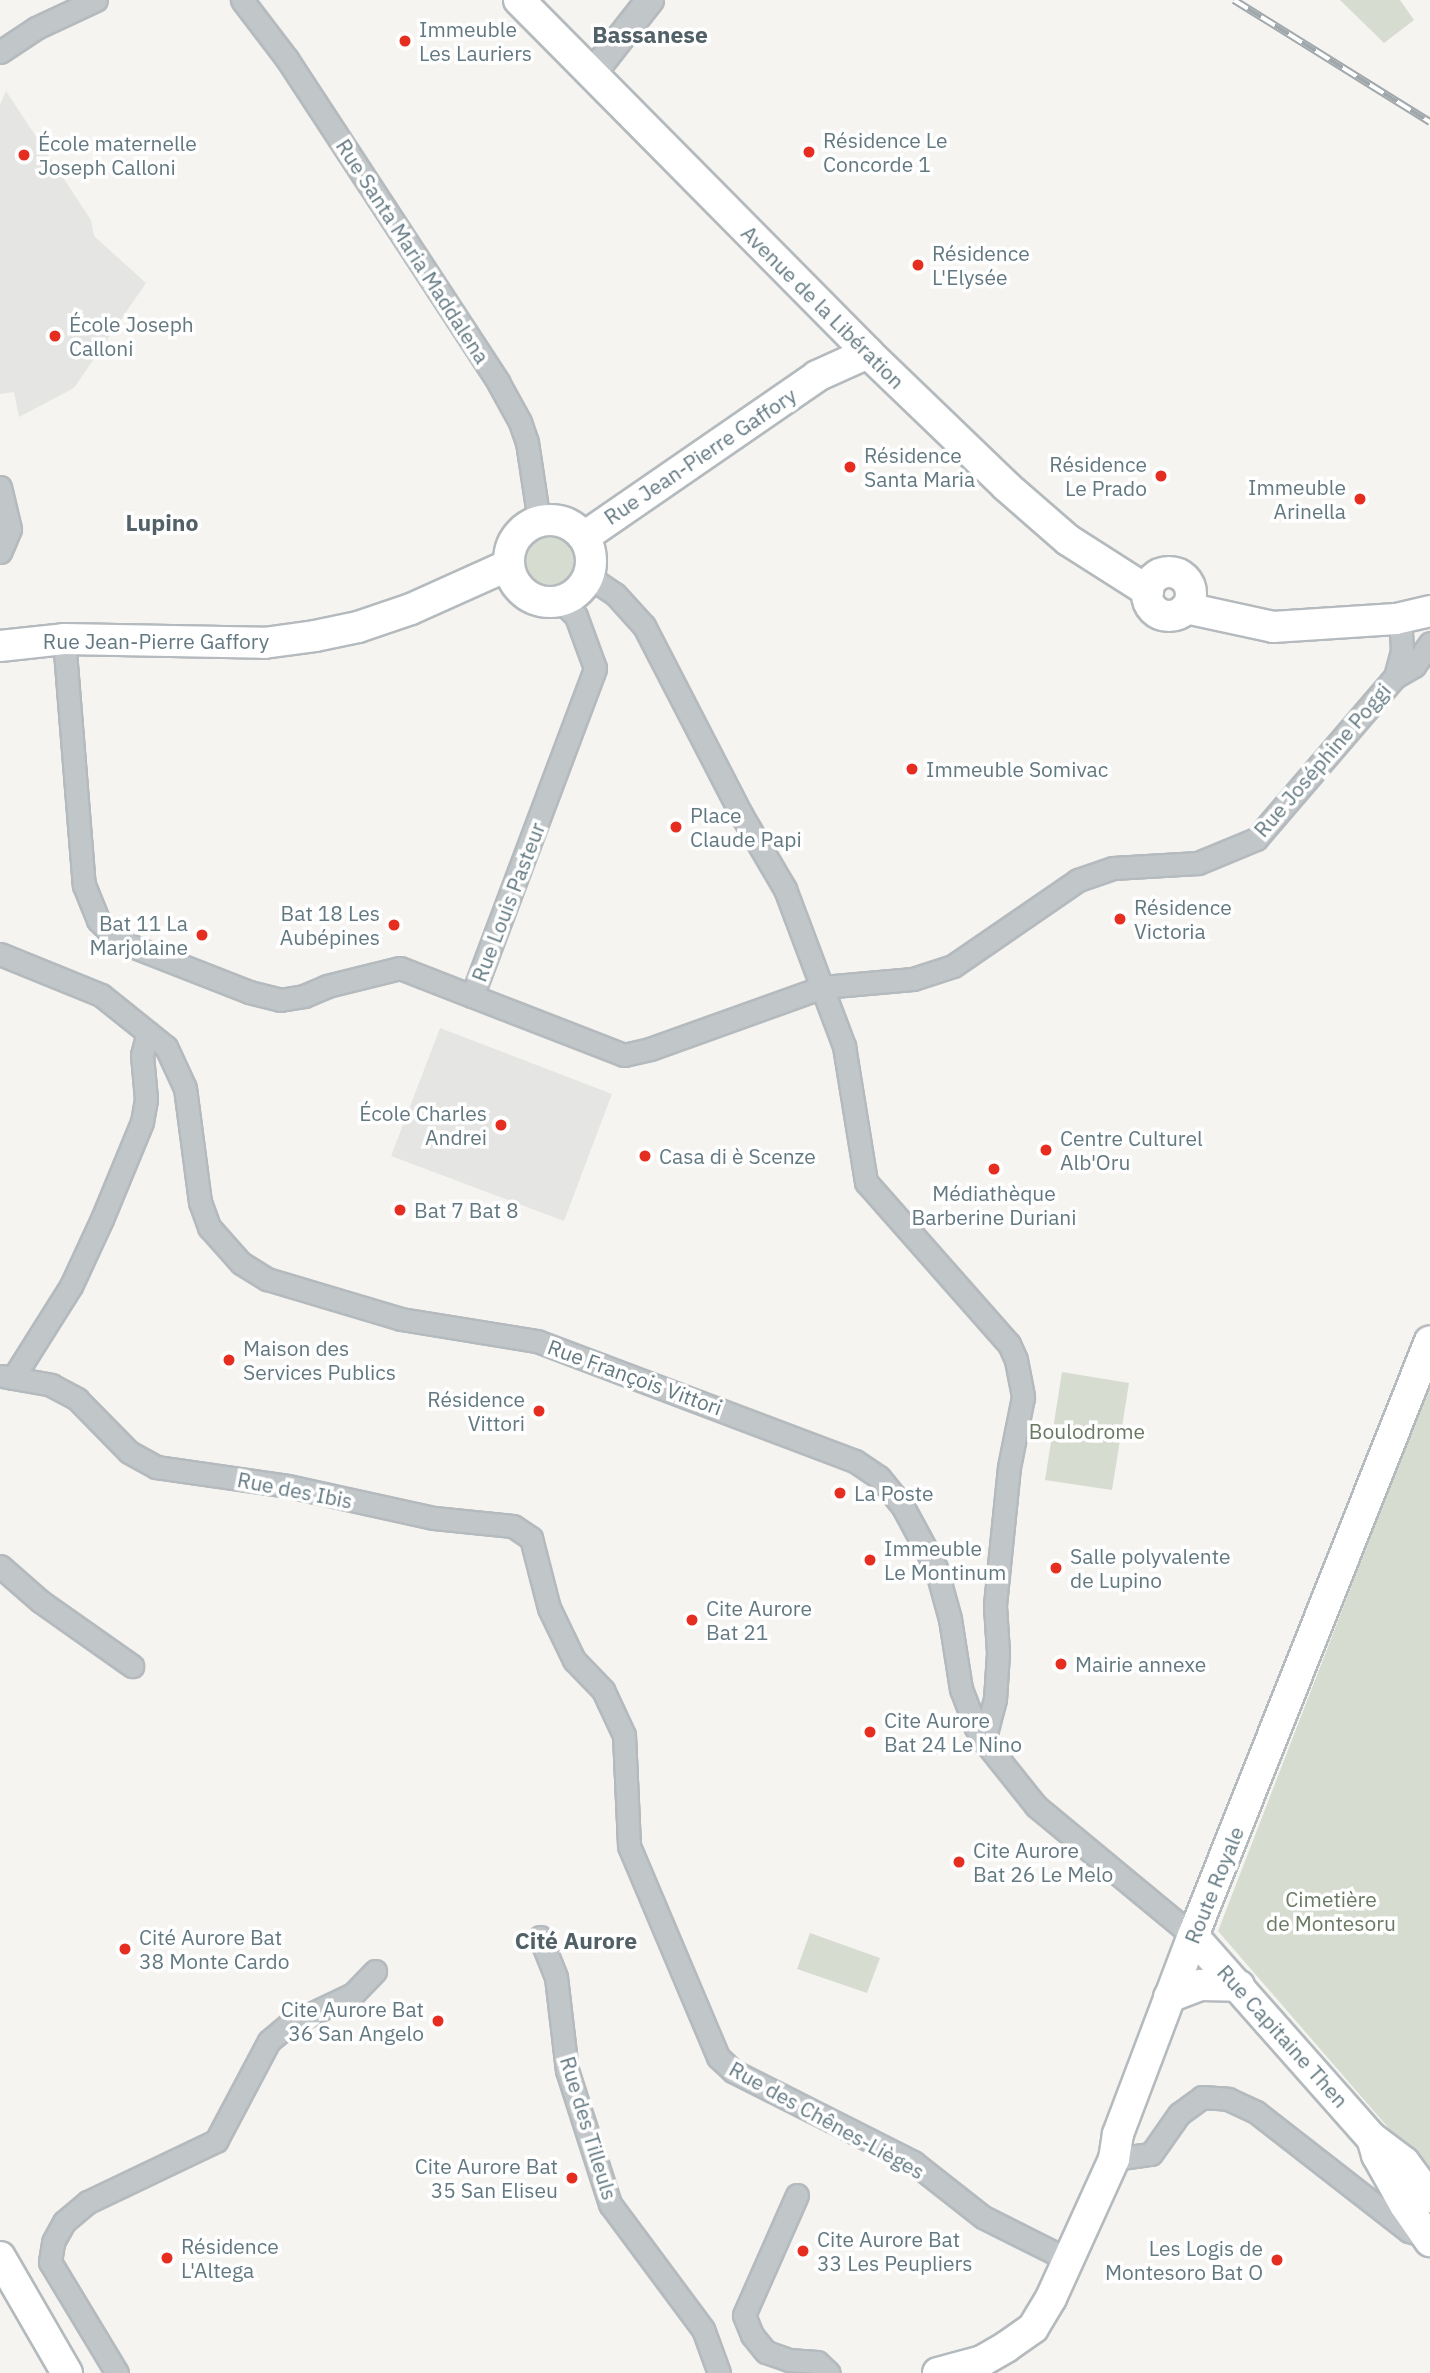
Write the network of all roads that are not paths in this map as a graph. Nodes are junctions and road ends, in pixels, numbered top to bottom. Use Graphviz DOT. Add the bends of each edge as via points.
graph roads {
  1 [pos="96,0"];
  2 [pos="242,0"];
  3 [pos="519,0"];
  4 [pos="650,0"];
  5 [pos="0,51"];
  6 [pos="593,74"];
  7 [pos="840,324"];
  8 [pos="868,353"];
  9 [pos="817,376"];
  10 [pos="0,487"];
  11 [pos="538,521"];
  12 [pos="583,537"];
  13 [pos="0,552"];
  14 [pos="509,565"];
  15 [pos="588,576"];
  16 [pos="1430,593"];
  17 [pos="1189,599"];
  18 [pos="561,601"];
  19 [pos="1430,611"];
  20 [pos="1399,630"];
  21 [pos="64,639"];
  22 [pos="1428,645"];
  23 [pos="0,646"];
  24 [pos="1395,677"];
  25 [pos="0,954"];
  26 [pos="823,987"];
  27 [pos="472,996"];
  28 [pos="148,1033"];
  29 [pos="1430,1340"];
  30 [pos="7,1377"];
  31 [pos="0,1566"];
  32 [pos="549,1608"];
  33 [pos="132,1666"];
  34 [pos="984,1741"];
  35 [pos="1192,1936"];
  36 [pos="540,1937"];
  37 [pos="375,1970"];
  38 [pos="1239,1986"];
  39 [pos="1169,1997"];
  40 [pos="1114,2159"];
  41 [pos="797,2195"];
  42 [pos="1368,2197"];
  43 [pos="1424,2217"];
  44 [pos="0,2257"];
  45 [pos="1070,2257"];
  46 [pos="67,2373"];
  47 [pos="117,2373"];
  48 [pos="719,2373"];
  49 [pos="830,2373"];
  50 [pos="938,2373"];
  1 -- 5 [label="street"];
  2 -- 11 [label="street, Rue Santa Maria Maddalena" via="287,59 498,382 527,442"];
  3 -- 6 [label="main road, Avenue de la Libération"];
  4 -- 6 [label="street"];
  6 -- 7 [label="main road, Avenue de la Libération"];
  7 -- 8 [label="main road, Avenue de la Libération"];
  7 -- 9 [label="main road, Rue Jean-Pierre Gaffory"];
  8 -- 9 [label="main road, Rue Jean-Pierre Gaffory"];
  8 -- 17 [label="main road, Avenue de la Libération" via="1068,540 1148,591 1150,604 1160,614 1175,615"];
  9 -- 12 [label="main road, Rue Jean-Pierre Gaffory"];
  10 -- 13 [label="street" via="9,529"];
  11 -- 12 [label="main road" via="564,522"];
  11 -- 14 [label="main road" via="516,538"];
  12 -- 15 [label="main road" via="590,549"];
  14 -- 18 [label="main road" via="526,595"];
  14 -- 21 [label="main road, Rue Jean-Pierre Gaffory" via="411,609 315,636 264,643"];
  15 -- 18 [label="main road" via="572,596"];
  15 -- 26 [label="street" via="615,594 644,626 785,889"];
  16 -- 17 [label="main road" via="1343,607 1295,609"];
  17 -- 20 [label="main road" via="1273,627"];
  18 -- 27 [label="street, Rue Louis Pasteur" via="576,616 595,668"];
  19 -- 20 [label="main road"];
  20 -- 22 [label="street, Rue Joséphine Poggi"];
  20 -- 24 [label="street, Rue Joséphine Poggi"];
  21 -- 23 [label="main road, Rue Jean-Pierre Gaffory"];
  21 -- 27 [label="street, Rue Louis Pasteur" via="84,885 98,920 119,941 280,1000 400,968"];
  22 -- 24 [label="street, Rue Joséphine Poggi" via="1414,666"];
  24 -- 26 [label="street, Rue Joséphine Poggi" via="1256,839 1198,863 1113,868 1078,880 953,966 913,979"];
  25 -- 28 [label="street, Rue François Vittori" via="101,995"];
  26 -- 27 [label="street, Rue Joséphine Poggi" via="624,1055"];
  26 -- 34 [label="street" via="844,1046 866,1182 1009,1344 1022,1381 995,1606 995,1699"];
  28 -- 30 [label="street, Rue des Ibis" via="142,1055 146,1098 142,1122 71,1286"];
  28 -- 34 [label="street, Rue François Vittori" via="166,1047 185,1088 200,1202 209,1227 241,1263 280,1283 401,1319 537,1341 855,1461 879,1477 903,1507 936,1568 961,1689"];
  29 -- 35 [label="main road, Route Royale"];
  30 -- 32 [label="street, Rue des Ibis" via="51,1385 77,1399 129,1452 156,1467 288,1486 433,1518 513,1526 531,1538"];
  31 -- 33 [label="street" via="40,1601"];
  32 -- 45 [label="street, Rue des Chênes-Lièges" via="574,1660 603,1690 624,1735 629,1846 718,2057 733,2071 913,2162 983,2217"];
  34 -- 35 [label="street, Rue François Vittori" via="1044,1814"];
  35 -- 38 [label="main road, Rue Capitaine Then"];
  35 -- 39 [label="main road, Route Royale"];
  36 -- 48 [label="street, Rue des Tilleuls" via="556,1977 567,2070 610,2204 703,2329"];
  37 -- 47 [label="street" via="353,1994 288,2025 269,2041 216,2141 88,2202 64,2222 53,2242 50,2262"];
  38 -- 39 [label="main road" via="1200,1985"];
  38 -- 43 [label="main road, Rue Capitaine Then" via="1372,2138 1377,2155"];
  39 -- 40 [label="main road, Route Royale" via="1118,2134"];
  40 -- 42 [label="street" via="1151,2154 1179,2114 1202,2097 1228,2099 1256,2112"];
  40 -- 45 [label="main road, Route Royale"];
  41 -- 49 [label="street" via="744,2315 766,2352 817,2362"];
  42 -- 43 [label="street"];
  42 -- 43 [label="street" via="1409,2231"];
  44 -- 46 [label="main road"];
  45 -- 50 [label="main road, Route Royale" via="1033,2328 982,2361"];
}
